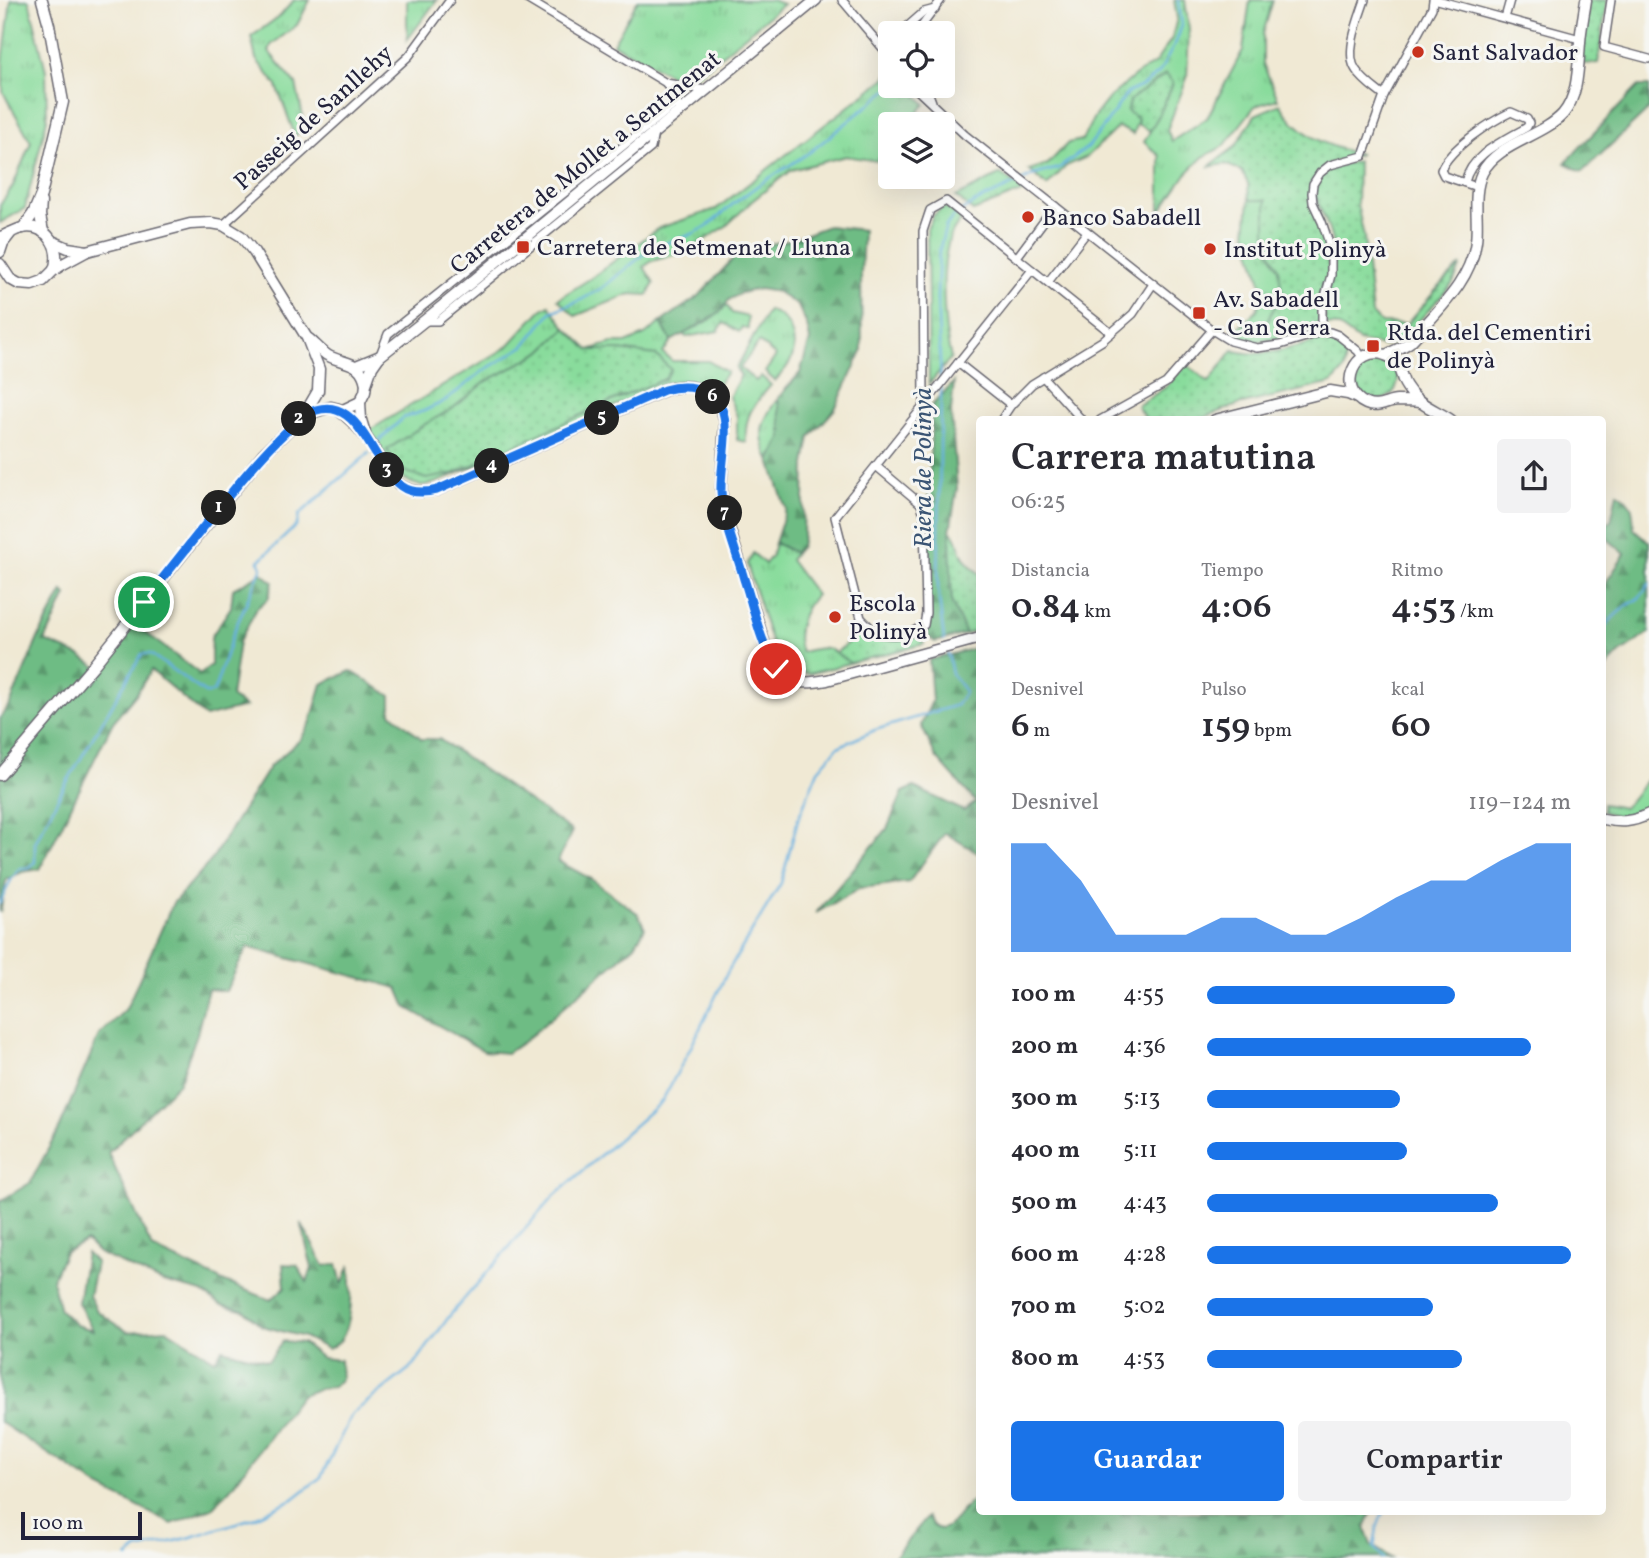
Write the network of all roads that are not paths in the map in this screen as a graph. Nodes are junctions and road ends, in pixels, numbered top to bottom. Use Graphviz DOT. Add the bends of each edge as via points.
graph roads {
  1 [pos="43,0"];
  2 [pos="450,0"];
  3 [pos="528,0"];
  4 [pos="816,0"];
  5 [pos="844,0"];
  6 [pos="941,0"];
  7 [pos="1364,0"];
  8 [pos="1435,0"];
  9 [pos="1510,0"];
  10 [pos="1586,0"];
  11 [pos="1611,0"];
  12 [pos="934,9"];
  13 [pos="1505,18"];
  14 [pos="914,21"];
  15 [pos="925,21"];
  16 [pos="1580,39"];
  17 [pos="878,42"];
  18 [pos="1649,59"];
  19 [pos="666,83"];
  20 [pos="688,87"];
  21 [pos="705,90"];
  22 [pos="1384,96"];
  23 [pos="674,98"];
  24 [pos="926,98"];
  25 [pos="930,98"];
  26 [pos="933,105"];
  27 [pos="681,110"];
  28 [pos="1465,182"];
  29 [pos="1477,187"];
  30 [pos="41,195"];
  31 [pos="1055,206"];
  32 [pos="223,225"];
  33 [pos="23,228"];
  34 [pos="43,232"];
  35 [pos="1087,232"];
  36 [pos="5,235"];
  37 [pos="52,241"];
  38 [pos="87,251"];
  39 [pos="0,252"];
  40 [pos="1017,257"];
  41 [pos="1,263"];
  42 [pos="54,270"];
  43 [pos="1032,270"];
  44 [pos="1048,282"];
  45 [pos="1153,284"];
  46 [pos="1212,330"];
  47 [pos="1322,332"];
  48 [pos="1111,333"];
  49 [pos="307,338"];
  50 [pos="1411,341"];
  51 [pos="1386,355"];
  52 [pos="380,356"];
  53 [pos="1362,357"];
  54 [pos="340,361"];
  55 [pos="958,363"];
  56 [pos="356,366"];
  57 [pos="1401,368"];
  58 [pos="1351,374"];
  59 [pos="319,376"];
  60 [pos="1043,377"];
  61 [pos="1403,380"];
  62 [pos="366,384"];
  63 [pos="318,391"];
  64 [pos="1330,391"];
  65 [pos="1358,398"];
  66 [pos="360,402"];
  67 [pos="1390,402"];
  68 [pos="1419,402"];
  69 [pos="1012,404"];
  70 [pos="924,405"];
  71 [pos="334,408"];
  72 [pos="304,415"];
  73 [pos="1004,416"];
  74 [pos="1078,416"];
  75 [pos="1107,416"];
  76 [pos="1231,416"];
  77 [pos="1444,416"];
  78 [pos="366,437"];
  79 [pos="876,466"];
  80 [pos="976,639"];
  81 [pos="0,775"];
  82 [pos="1649,814"];
  83 [pos="1606,819"];
  1 -- 30 [label="main road" via="63,102"];
  2 -- 32 [label="street, Passeig de Sanllehy" via="409,56"];
  3 -- 19 [label="street"];
  4 -- 21 [label="main road, Carretera de Mollet a Sentmenat"];
  5 -- 17 [label="street"];
  6 -- 12 [label="street"];
  7 -- 22 [label="street" via="1351,48 1352,63"];
  8 -- 13 [label="street"];
  8 -- 22 [label="street"];
  9 -- 13 [label="street"];
  10 -- 16 [label="main road"];
  11 -- 18 [label="street" via="1604,47"];
  12 -- 14 [label="street"];
  12 -- 15 [label="street"];
  13 -- 16 [label="street"];
  16 -- 29 [label="main road" via="1574,94 1564,113 1492,160"];
  19 -- 20 [label="street"];
  19 -- 23 [label="street"];
  20 -- 21 [label="street"];
  20 -- 23 [label="street"];
  21 -- 27 [label="main road, Carretera de Mollet a Sentmenat"];
  22 -- 47 [label="street" via="1363,156 1330,165 1313,184 1313,203 1331,256"];
  23 -- 27 [label="street"];
  23 -- 52 [label="street" via="671,107 388,334"];
  24 -- 26 [label="street"];
  25 -- 26 [label="street"];
  26 -- 31 [label="street"];
  27 -- 52 [label="main road, Carretera de Mollet a Sentmenat"];
  28 -- 28 [label="street" via="1444,176 1444,163 1501,117 1511,112 1527,119 1527,127 1500,141 1471,167"];
  28 -- 29 [label="street"];
  29 -- 50 [label="main road" via="1472,260 1462,282"];
  30 -- 33 [label="main road"];
  30 -- 34 [label="main road"];
  31 -- 35 [label="street"];
  31 -- 40 [label="street"];
  32 -- 38 [label="main road" via="190,224"];
  32 -- 49 [label="main road" via="254,252"];
  33 -- 34 [label="main road"];
  33 -- 36 [label="main road"];
  34 -- 37 [label="main road"];
  35 -- 44 [label="street"];
  35 -- 45 [label="street"];
  36 -- 39 [label="main road"];
  37 -- 38 [label="main road"];
  37 -- 42 [label="main road" via="57,256"];
  38 -- 42 [label="main road"];
  40 -- 43 [label="street"];
  40 -- 70 [label="street" via="946,201 930,211 923,230"];
  41 -- 42 [label="main road" via="10,279 24,285 43,281"];
  43 -- 44 [label="street"];
  43 -- 55 [label="street"];
  44 -- 48 [label="street"];
  45 -- 46 [label="street"];
  45 -- 48 [label="street" via="1133,314"];
  46 -- 47 [label="street" via="1230,341 1257,348"];
  46 -- 75 [label="street" via="1166,383"];
  47 -- 53 [label="street" via="1338,335"];
  48 -- 60 [label="street"];
  49 -- 54 [label="main road"];
  49 -- 59 [label="main road"];
  50 -- 51 [label="main road"];
  50 -- 57 [label="main road"];
  51 -- 53 [label="main road"];
  51 -- 57 [label="main road"];
  52 -- 56 [label="main road"];
  52 -- 62 [label="main road"];
  53 -- 58 [label="main road"];
  54 -- 56 [label="main road"];
  54 -- 59 [label="main road" via="325,367"];
  55 -- 69 [label="street"];
  55 -- 70 [label="street"];
  56 -- 62 [label="main road"];
  57 -- 61 [label="main road"];
  58 -- 64 [label="main road"];
  58 -- 65 [label="main road" via="1351,387"];
  59 -- 63 [label="main road"];
  60 -- 69 [label="street"];
  60 -- 74 [label="street"];
  61 -- 67 [label="main road"];
  61 -- 68 [label="main road"];
  62 -- 66 [label="main road"];
  63 -- 71 [label="main road"];
  63 -- 72 [label="main road"];
  64 -- 65 [label="main road"];
  64 -- 76 [label="main road"];
  65 -- 67 [label="main road" via="1379,406"];
  66 -- 71 [label="main road"];
  66 -- 78 [label="main road"];
  67 -- 68 [label="main road"];
  68 -- 77 [label="main road"];
  69 -- 73 [label="street"];
  70 -- 79 [label="street"];
  71 -- 72 [label="main road"];
  71 -- 78 [label="main road"];
  72 -- 81 [label="main road" via="263,454"];
  78 -- 80 [label="main road" via="401,486 430,492 664,390 693,386 711,395 723,412 724,511 767,652 782,675 797,683 818,682"];
  79 -- 79 [label="street" via="835,517 861,618 877,634 910,633 924,625 926,613 925,515 921,504"];
  82 -- 83 [label="main road" via="1626,822"];
}
